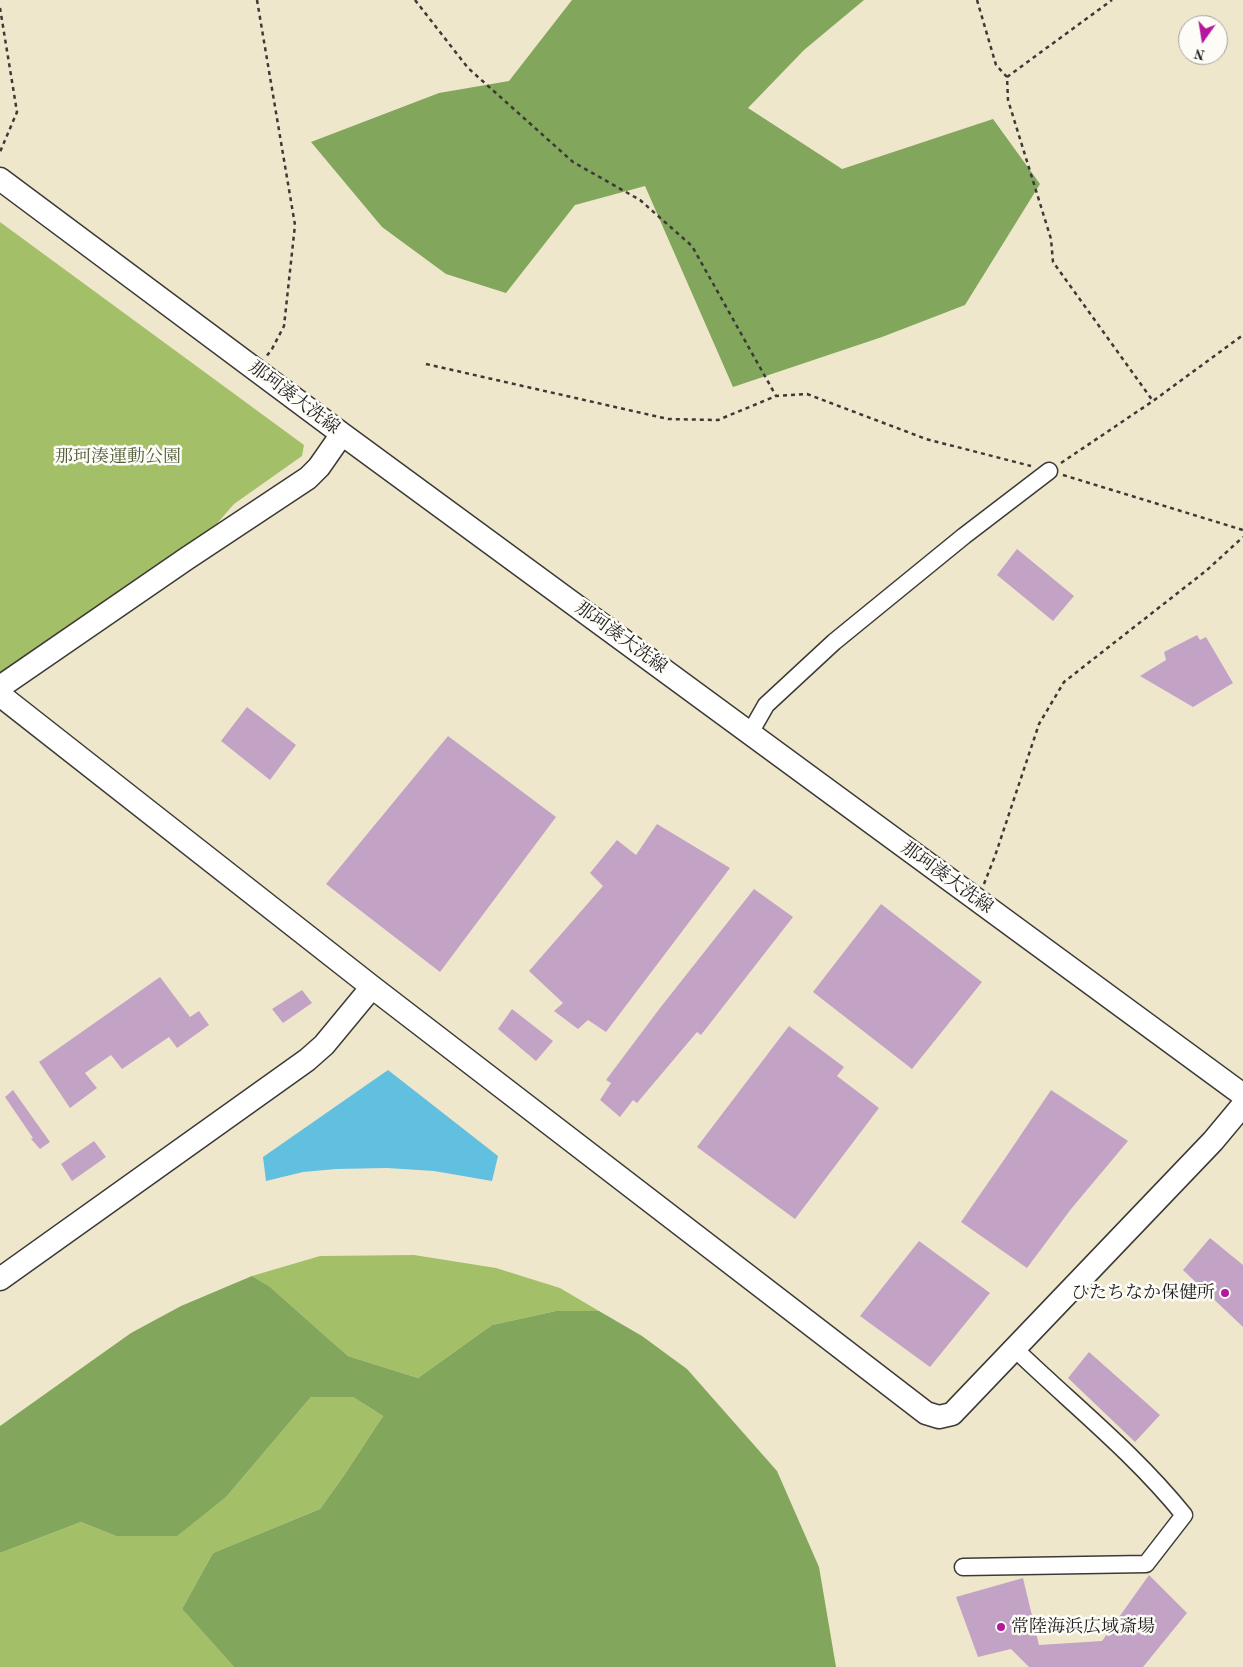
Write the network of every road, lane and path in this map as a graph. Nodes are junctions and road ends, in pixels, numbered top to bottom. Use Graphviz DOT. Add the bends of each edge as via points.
graph roads {
  1 [pos="256,0"];
  2 [pos="416,0"];
  3 [pos="977,0"];
  4 [pos="1112,0"];
  5 [pos="0,8"];
  6 [pos="1007,77"];
  7 [pos="0,152"];
  8 [pos="0,179"];
  9 [pos="1243,335"];
  10 [pos="426,364"];
  11 [pos="254,369"];
  12 [pos="776,396"];
  13 [pos="1153,401"];
  14 [pos="342,434"];
  15 [pos="1049,471"];
  16 [pos="1243,530"];
  17 [pos="1243,537"];
  18 [pos="0,687"];
  19 [pos="0,695"];
  20 [pos="750,733"];
  21 [pos="977,900"];
  22 [pos="372,988"];
  23 [pos="1243,1095"];
  24 [pos="1243,1105"];
  25 [pos="0,1279"];
  26 [pos="1015,1349"];
  27 [pos="963,1567"];
  1 -- 11 [label="path" via="295,225 284,326 272,350"];
  2 -- 12 [label="path" via="468,68 574,162 640,200 692,246"];
  3 -- 6 [label="path" via="996,65"];
  4 -- 6 [label="path"];
  5 -- 7 [label="path" via="17,112"];
  6 -- 13 [label="path" via="1008,100 1051,239 1053,262"];
  8 -- 11 [label="street, 那珂湊大洗線"];
  9 -- 13 [label="path"];
  10 -- 12 [label="path" via="668,419 718,420"];
  11 -- 14 [label="street, 那珂湊大洗線"];
  12 -- 15 [label="path" via="807,394 926,439"];
  13 -- 15 [label="path"];
  14 -- 18 [label="street" via="308,478"];
  14 -- 20 [label="street, 那珂湊大洗線"];
  15 -- 16 [label="path"];
  15 -- 20 [label="street" via="834,642 766,704"];
  17 -- 21 [label="path" via="1207,570 1064,682 1038,724 995,856"];
  19 -- 22 [label="street"];
  20 -- 21 [label="street, 那珂湊大洗線"];
  21 -- 23 [label="street, 那珂湊大洗線"];
  22 -- 25 [label="street" via="324,1046 307,1060"];
  22 -- 26 [label="street" via="926,1413 939,1417 952,1414"];
  24 -- 26 [label="street" via="1213,1141"];
  26 -- 27 [label="street" via="1116,1442 1184,1515 1146,1564"];
}
